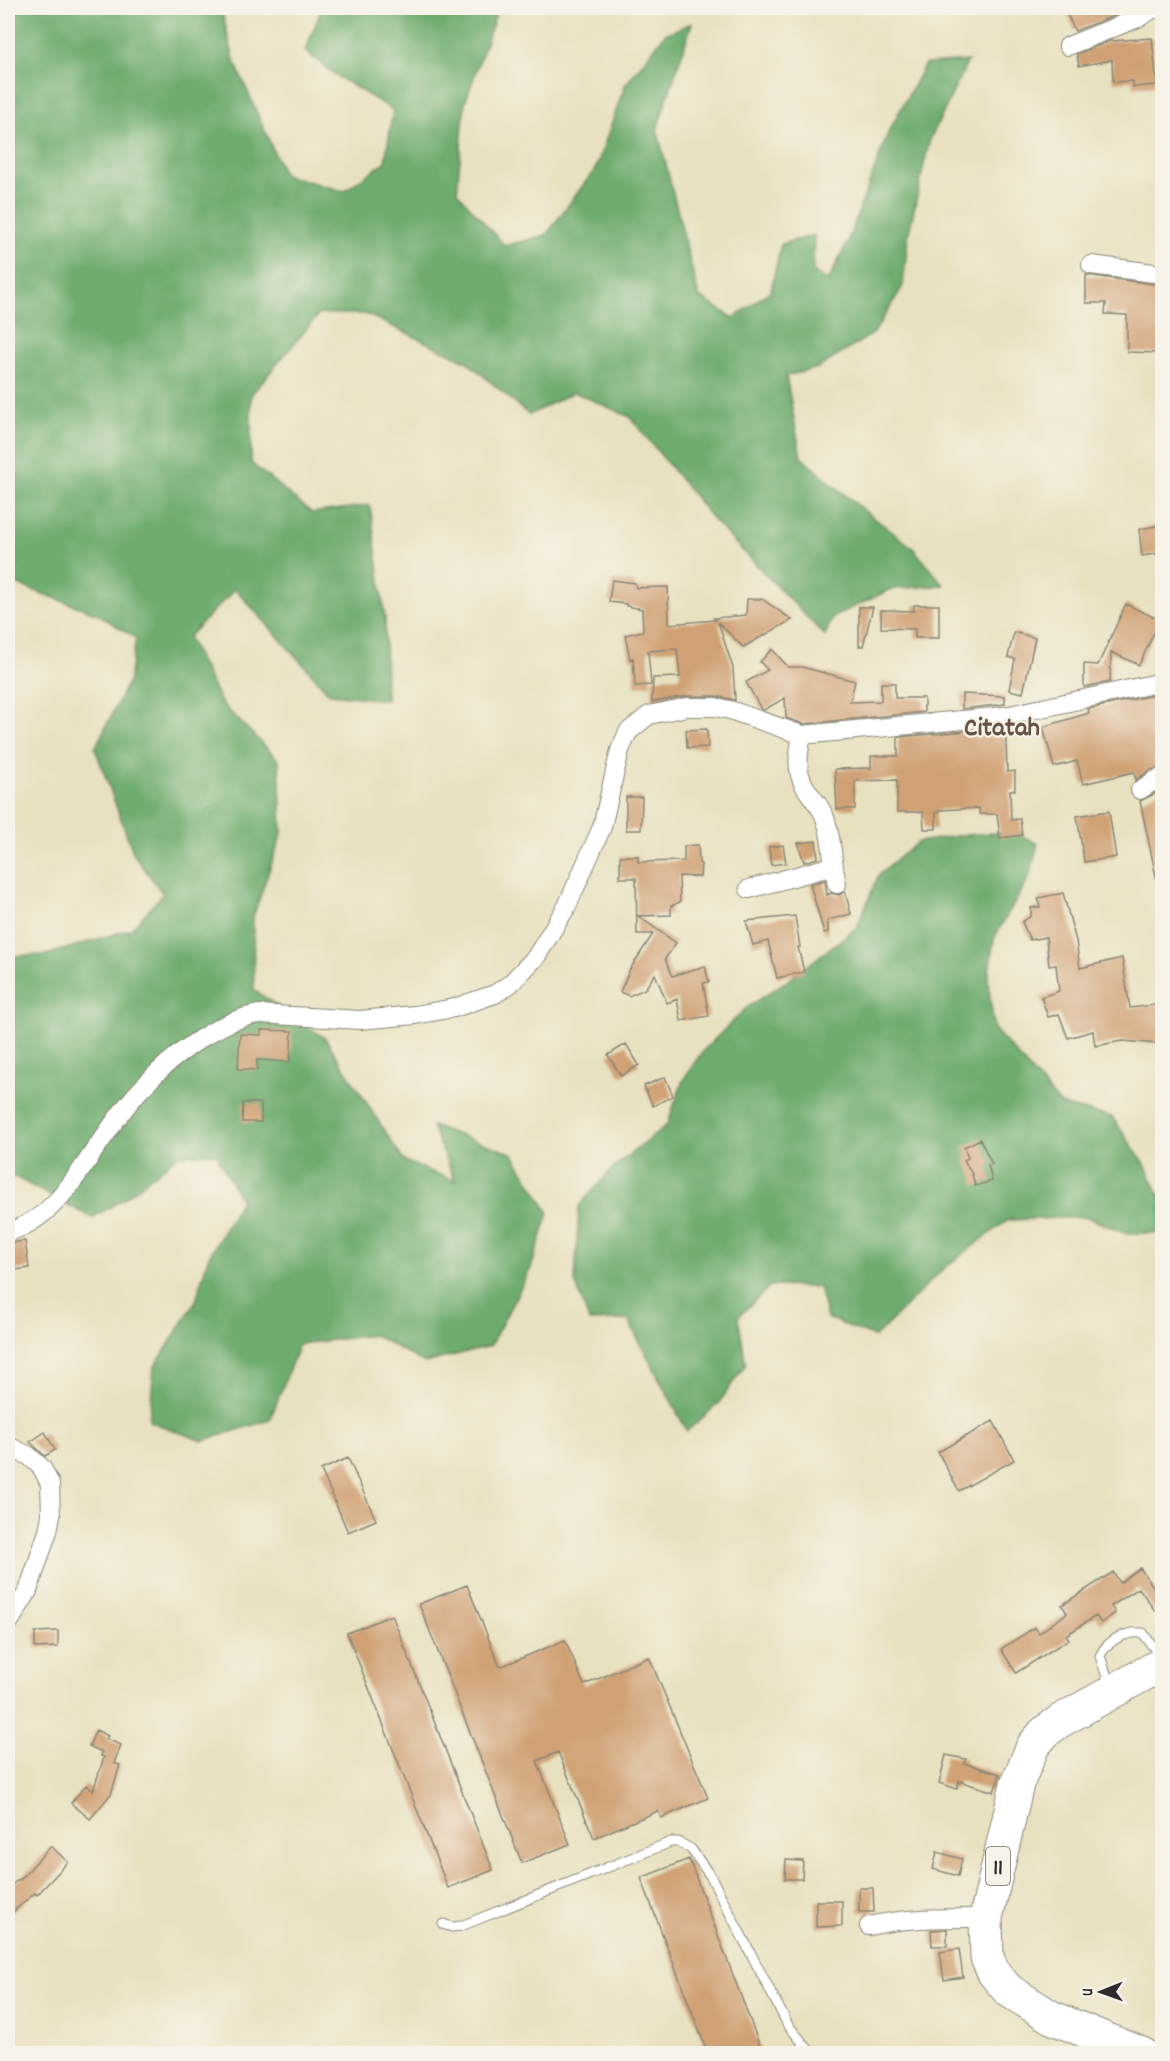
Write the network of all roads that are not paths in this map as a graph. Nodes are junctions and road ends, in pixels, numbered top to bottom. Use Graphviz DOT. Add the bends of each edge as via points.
graph roads {
  1 [pos="1162,8"];
  2 [pos="1068,45"];
  3 [pos="1091,265"];
  4 [pos="1162,274"];
  5 [pos="1162,682"];
  6 [pos="802,735"];
  7 [pos="1162,778"];
  8 [pos="1140,790"];
  9 [pos="833,866"];
  10 [pos="837,884"];
  11 [pos="748,889"];
  12 [pos="8,1232"];
  13 [pos="8,1446"];
  14 [pos="8,1624"];
  15 [pos="1162,1659"];
  16 [pos="1162,1664"];
  17 [pos="1113,1692"];
  18 [pos="986,1918"];
  19 [pos="443,1924"];
  20 [pos="868,1926"];
  21 [pos="812,2054"];
  22 [pos="1142,2054"];
  1 -- 2 [label="street"];
  3 -- 4 [label="street"];
  5 -- 6 [label="street" via="1005,716"];
  6 -- 9 [label="street" via="798,768 827,824"];
  6 -- 12 [label="street" via="715,707 662,711 643,719 628,732 620,750 602,827 567,906 536,957 510,984 495,994 454,1008 415,1015 360,1020 258,1014 214,1030 142,1087 55,1205 21,1228"];
  7 -- 8 [label="street"];
  9 -- 10 [label="street"];
  9 -- 11 [label="street"];
  13 -- 14 [label="street" via="29,1456 42,1468 50,1485 51,1515 28,1591"];
  15 -- 17 [label="lane" via="1143,1633 1132,1632 1104,1646 1100,1656"];
  16 -- 17 [label="highway, 11"];
  17 -- 18 [label="highway, 11" via="1060,1721 1033,1746 1017,1784"];
  18 -- 20 [label="street" via="937,1918"];
  18 -- 22 [label="highway, 11" via="987,1958 1008,1990 1051,2017"];
  19 -- 21 [label="lane" via="461,1926 678,1842 691,1849 711,1877 788,2025"];
}
